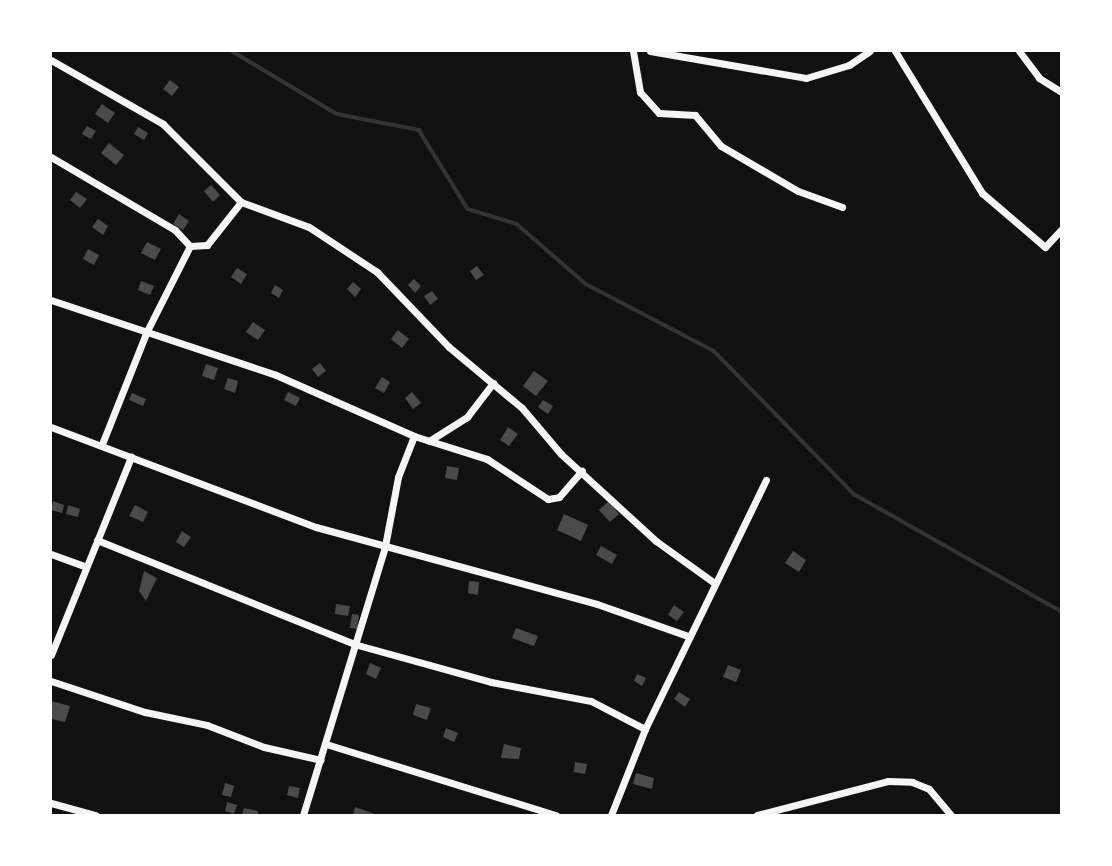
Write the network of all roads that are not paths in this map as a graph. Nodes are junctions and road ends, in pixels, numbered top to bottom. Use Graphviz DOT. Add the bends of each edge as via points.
graph roads {
  1 [pos="633,51"];
  2 [pos="650,51"];
  3 [pos="870,51"];
  4 [pos="895,51"];
  5 [pos="1018,51"];
  6 [pos="51,60"];
  7 [pos="1061,92"];
  8 [pos="51,157"];
  9 [pos="241,202"];
  10 [pos="842,207"];
  11 [pos="1061,230"];
  12 [pos="190,246"];
  13 [pos="51,300"];
  14 [pos="148,331"];
  15 [pos="493,383"];
  16 [pos="51,428"];
  17 [pos="414,436"];
  18 [pos="429,442"];
  19 [pos="102,444"];
  20 [pos="131,457"];
  21 [pos="582,471"];
  22 [pos="766,480"];
  23 [pos="97,540"];
  24 [pos="385,546"];
  25 [pos="51,554"];
  26 [pos="86,567"];
  27 [pos="713,582"];
  28 [pos="688,636"];
  29 [pos="354,644"];
  30 [pos="51,655"];
  31 [pos="51,681"];
  32 [pos="645,729"];
  33 [pos="326,744"];
  34 [pos="321,760"];
  35 [pos="51,803"];
  36 [pos="95,815"];
  37 [pos="303,815"];
  38 [pos="556,815"];
  39 [pos="611,815"];
  40 [pos="757,815"];
  41 [pos="951,815"];
  1 -- 10 [label="street" via="640,92 648,105 659,113 695,115 721,146 798,191"];
  2 -- 3 [label="street" via="795,78 849,65"];
  4 -- 11 [label="street" via="982,192 1045,247"];
  5 -- 7 [label="street" via="1039,78"];
  6 -- 9 [label="street" via="163,124"];
  8 -- 12 [label="street" via="175,230"];
  9 -- 12 [label="street" via="207,245"];
  9 -- 15 [label="street" via="309,228 354,254 449,347"];
  12 -- 14 [label="street"];
  13 -- 14 [label="street"];
  14 -- 17 [label="street" via="276,375"];
  14 -- 19 [label="street"];
  15 -- 18 [label="street" via="467,417"];
  15 -- 21 [label="street"];
  16 -- 19 [label="street"];
  17 -- 18 [label="street"];
  17 -- 24 [label="street" via="398,477"];
  18 -- 21 [label="street" via="486,459 554,500"];
  19 -- 20 [label="street"];
  20 -- 23 [label="street"];
  20 -- 24 [label="street" via="316,527"];
  21 -- 27 [label="street" via="656,541"];
  22 -- 27 [label="street"];
  23 -- 26 [label="street"];
  23 -- 29 [label="street"];
  24 -- 28 [label="street" via="597,604"];
  24 -- 29 [label="street"];
  25 -- 26 [label="street"];
  26 -- 30 [label="street"];
  27 -- 28 [label="street"];
  28 -- 32 [label="street"];
  29 -- 32 [label="street" via="491,682 591,701"];
  29 -- 33 [label="street"];
  31 -- 34 [label="street" via="145,712 207,725 264,747"];
  32 -- 39 [label="street"];
  33 -- 34 [label="street"];
  33 -- 38 [label="street"];
  34 -- 37 [label="street"];
  35 -- 36 [label="street"];
  40 -- 41 [label="street" via="888,781 912,782 929,789"];
}
